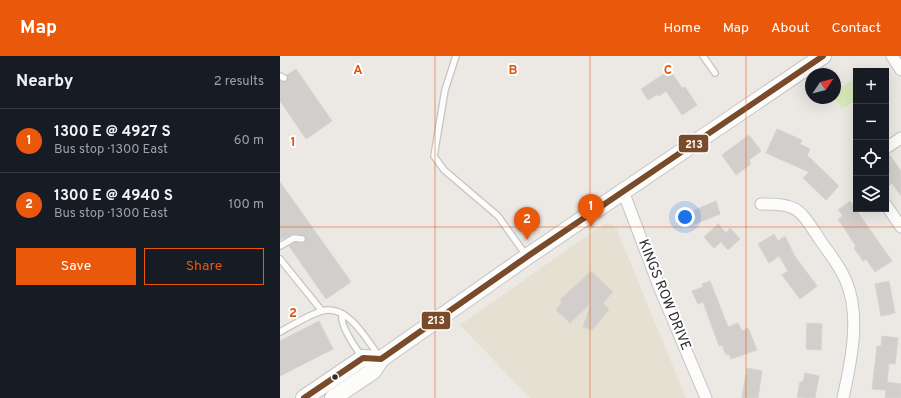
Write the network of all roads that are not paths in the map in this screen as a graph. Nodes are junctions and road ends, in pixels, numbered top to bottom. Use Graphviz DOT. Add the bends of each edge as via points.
graph roads {
  1 [pos="456,56"];
  2 [pos="703,56"];
  3 [pos="823,56"];
  4 [pos="892,56"];
  5 [pos="901,70"];
  6 [pos="715,72"];
  7 [pos="901,138"];
  8 [pos="889,146"];
  9 [pos="623,191"];
  10 [pos="760,204"];
  11 [pos="889,209"];
  12 [pos="901,227"];
  13 [pos="302,239"];
  14 [pos="280,246"];
  15 [pos="528,256"];
  16 [pos="280,259"];
  17 [pos="322,311"];
  18 [pos="342,314"];
  19 [pos="280,332"];
  20 [pos="363,358"];
  21 [pos="381,359"];
  22 [pos="304,398"];
  23 [pos="333,398"];
  24 [pos="706,398"];
  25 [pos="843,398"];
  1 -- 15 [label="lane" via="445,90 434,156 444,170 498,216"];
  2 -- 6 [label="lane"];
  3 -- 9 [label="main road"];
  4 -- 5 [label="street"];
  7 -- 8 [label="street"];
  9 -- 15 [label="main road"];
  9 -- 24 [label="street, KINGS ROW DRIVE" via="660,289"];
  10 -- 25 [label="street" via="783,204 799,211 846,280 853,326"];
  11 -- 12 [label="street"];
  13 -- 14 [label="lane" via="294,238"];
  15 -- 21 [label="main road"];
  16 -- 17 [label="lane"];
  17 -- 18 [label="lane"];
  17 -- 19 [label="lane"];
  18 -- 20 [label="lane" via="341,319 349,337"];
  18 -- 21 [label="lane" via="357,327"];
  20 -- 21 [label="main road"];
  20 -- 22 [label="main road"];
  21 -- 23 [label="main road" via="373,371"];
}
